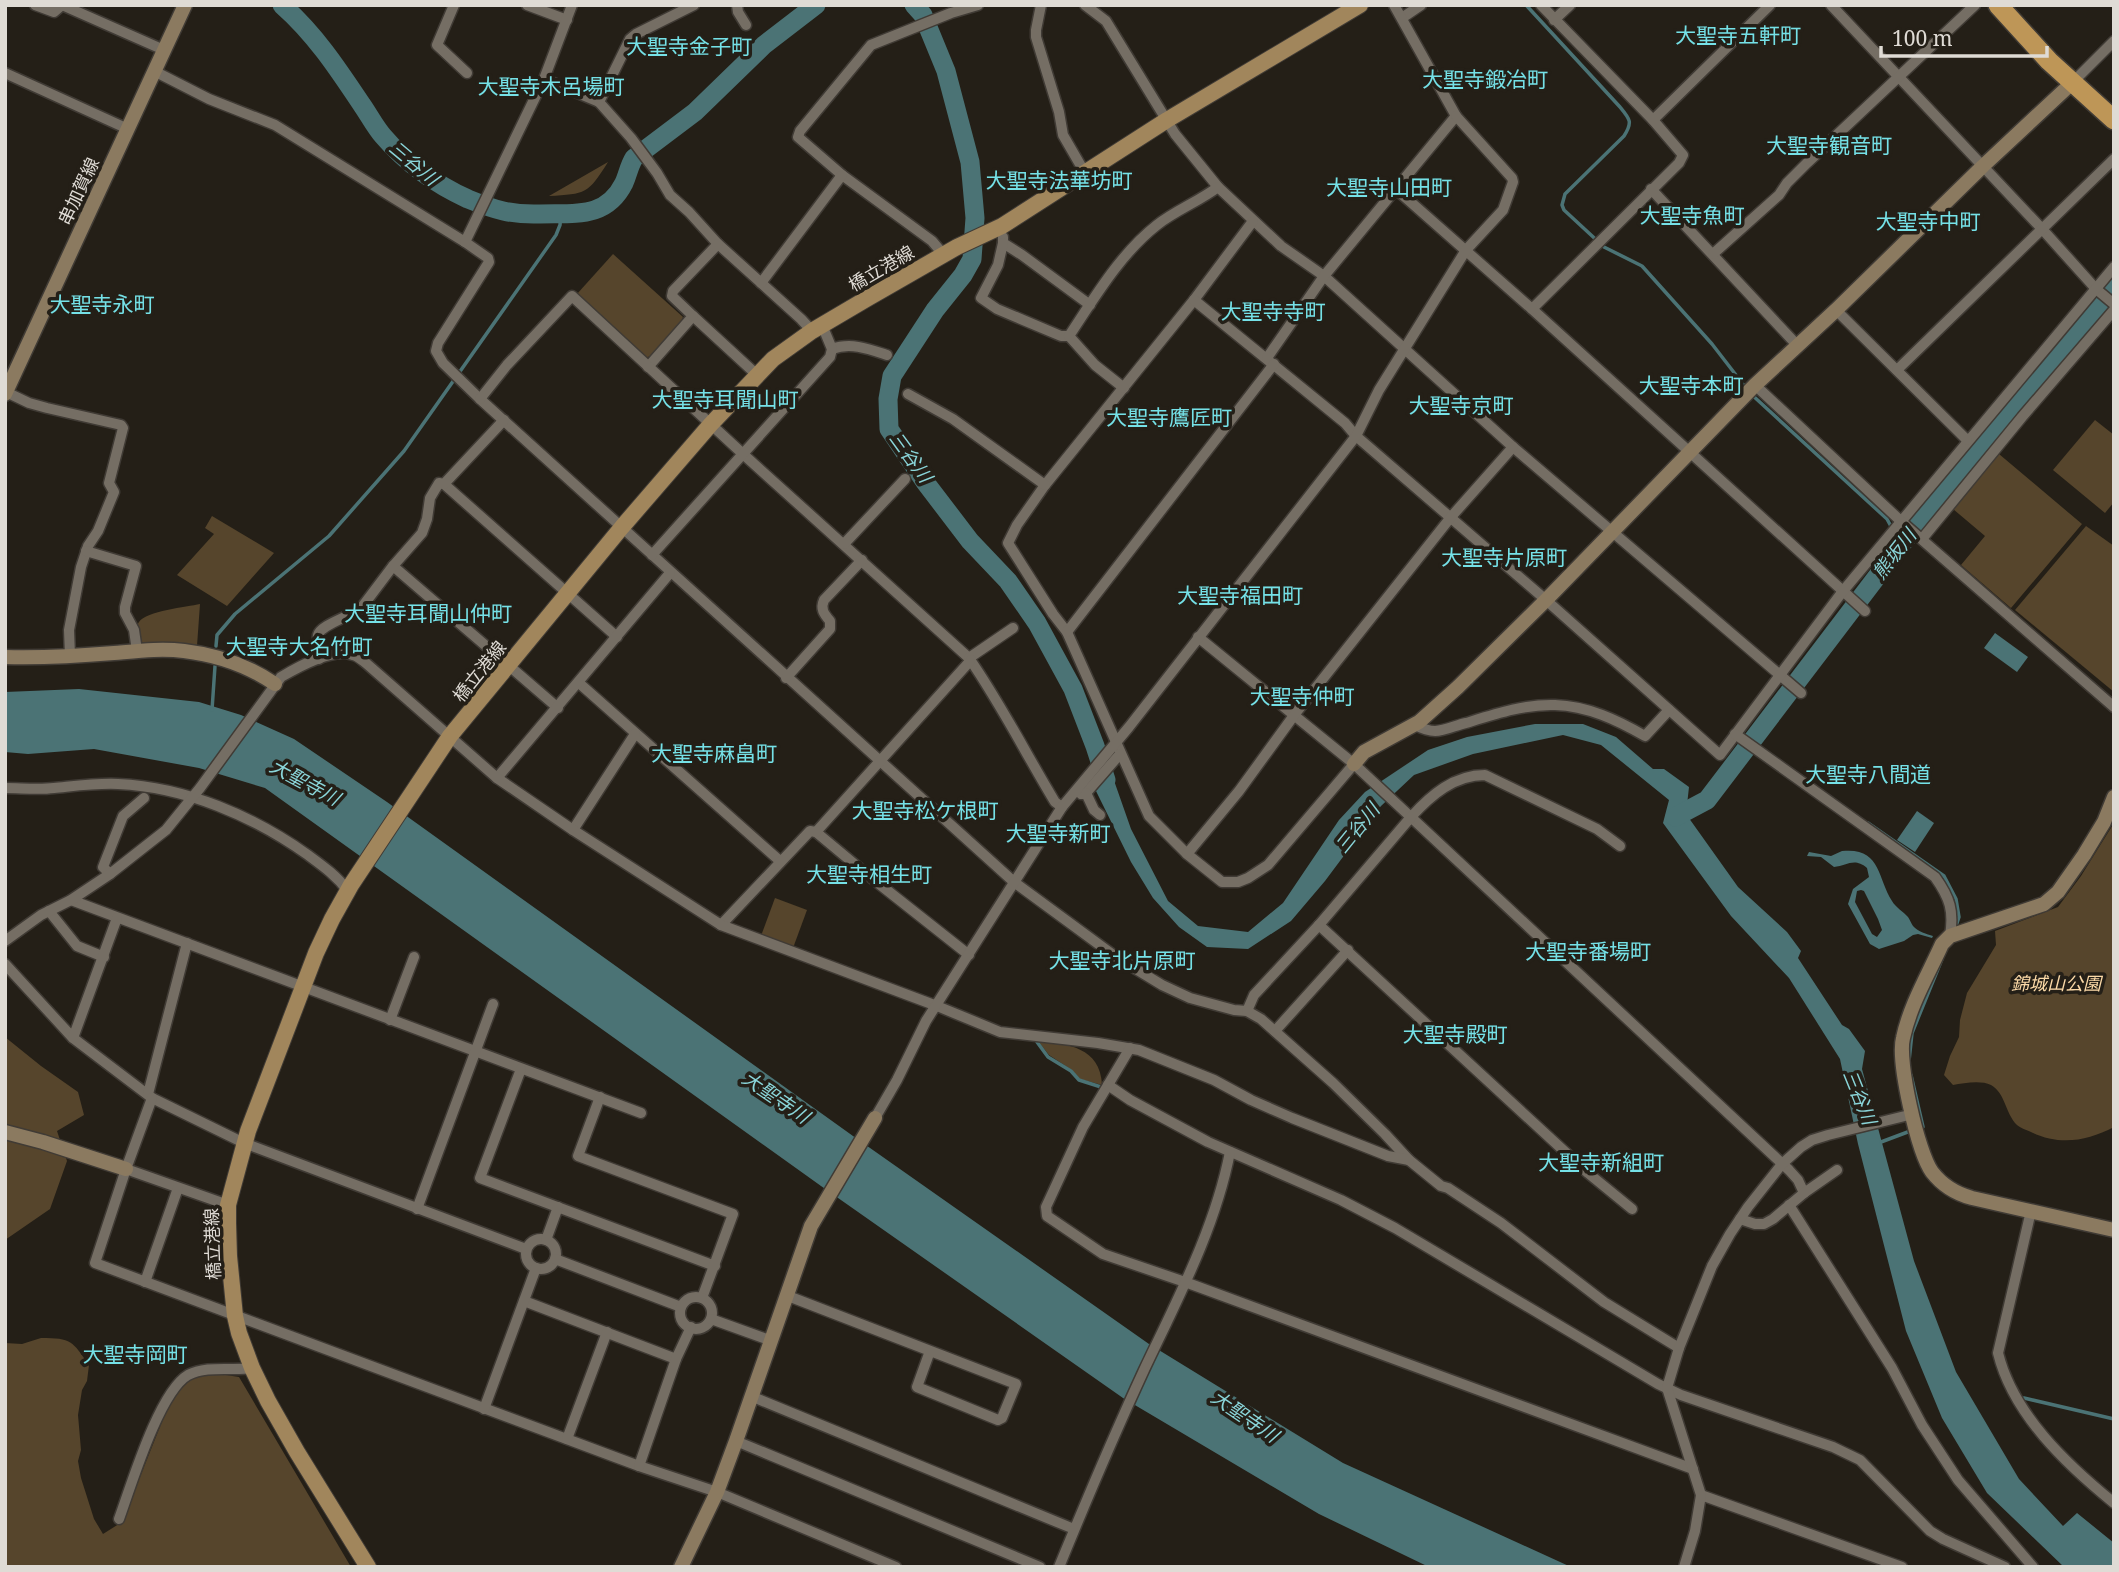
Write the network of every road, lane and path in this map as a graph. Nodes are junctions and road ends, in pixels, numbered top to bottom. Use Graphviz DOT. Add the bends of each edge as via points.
graph roads {
  1 [pos="36,5"];
  2 [pos="62,5"];
  3 [pos="185,5"];
  4 [pos="454,5"];
  5 [pos="527,5"];
  6 [pos="572,5"];
  7 [pos="694,5"];
  8 [pos="737,5"];
  9 [pos="978,5"];
  10 [pos="1041,5"];
  11 [pos="1085,5"];
  12 [pos="1360,5"];
  13 [pos="1394,5"];
  14 [pos="1421,5"];
  15 [pos="1541,5"];
  16 [pos="1570,5"];
  17 [pos="1770,5"];
  18 [pos="1831,5"];
  19 [pos="1975,5"];
  20 [pos="1998,5"];
  21 [pos="948,11"];
  22 [pos="1402,18"];
  23 [pos="567,20"];
  24 [pos="1554,20"];
  25 [pos="746,25"];
  26 [pos="2114,41"];
  27 [pos="164,50"];
  28 [pos="155,71"];
  29 [pos="5,72"];
  30 [pos="467,73"];
  31 [pos="1898,78"];
  32 [pos="544,79"];
  33 [pos="2072,83"];
  34 [pos="599,102"];
  35 [pos="1456,116"];
  36 [pos="1167,120"];
  37 [pos="1653,120"];
  38 [pos="2114,120"];
  39 [pos="128,129"];
  40 [pos="2114,159"];
  41 [pos="1983,166"];
  42 [pos="1085,173"];
  43 [pos="842,175"];
  44 [pos="1217,187"];
  45 [pos="1651,189"];
  46 [pos="1396,190"];
  47 [pos="1253,221"];
  48 [pos="2043,230"];
  49 [pos="999,233"];
  50 [pos="466,242"];
  51 [pos="718,244"];
  52 [pos="1466,250"];
  53 [pos="950,251"];
  54 [pos="1713,254"];
  55 [pos="2114,267"];
  56 [pos="1324,276"];
  57 [pos="761,283"];
  58 [pos="2098,291"];
  59 [pos="1194,300"];
  60 [pos="2114,304"];
  61 [pos="1090,305"];
  62 [pos="1532,309"];
  63 [pos="1836,310"];
  64 [pos="2114,310"];
  65 [pos="693,316"];
  66 [pos="817,328"];
  67 [pos="1069,336"];
  68 [pos="1797,345"];
  69 [pos="832,349"];
  70 [pos="1405,349"];
  71 [pos="887,355"];
  72 [pos="1271,361"];
  73 [pos="648,367"];
  74 [pos="1897,370"];
  75 [pos="756,374"];
  76 [pos="1755,385"];
  77 [pos="1124,388"];
  78 [pos="6,393"];
  79 [pos="908,394"];
  80 [pos="478,396"];
  81 [pos="504,420"];
  82 [pos="711,424"];
  83 [pos="1356,436"];
  84 [pos="1967,440"];
  85 [pos="1513,447"];
  86 [pos="1690,452"];
  87 [pos="743,454"];
  88 [pos="905,479"];
  89 [pos="444,485"];
  90 [pos="1045,485"];
  91 [pos="1451,517"];
  92 [pos="1902,522"];
  93 [pos="622,527"];
  94 [pos="1613,530"];
  95 [pos="1920,537"];
  96 [pos="844,544"];
  97 [pos="86,551"];
  98 [pos="652,555"];
  99 [pos="862,560"];
  100 [pos="393,566"];
  101 [pos="670,573"];
  102 [pos="1843,591"];
  103 [pos="566,593"];
  104 [pos="1546,600"];
  105 [pos="1865,611"];
  106 [pos="1013,628"];
  107 [pos="1067,632"];
  108 [pos="617,637"];
  109 [pos="1198,637"];
  110 [pos="137,651"];
  111 [pos="70,656"];
  112 [pos="5,657"];
  113 [pos="319,659"];
  114 [pos="970,659"];
  115 [pos="509,664"];
  116 [pos="1779,676"];
  117 [pos="786,678"];
  118 [pos="579,683"];
  119 [pos="275,684"];
  120 [pos="1801,693"];
  121 [pos="2114,707"];
  122 [pos="558,708"];
  123 [pos="1669,710"];
  124 [pos="1295,715"];
  125 [pos="1415,725"];
  126 [pos="635,734"];
  127 [pos="1735,734"];
  128 [pos="450,736"];
  129 [pos="1115,751"];
  130 [pos="879,761"];
  131 [pos="1354,764"];
  132 [pos="498,778"];
  133 [pos="127,785"];
  134 [pos="5,788"];
  135 [pos="1083,791"];
  136 [pos="2114,797"];
  137 [pos="193,798"];
  138 [pos="1062,807"];
  139 [pos="1100,815"];
  140 [pos="1411,817"];
  141 [pos="573,830"];
  142 [pos="816,832"];
  143 [pos="1620,846"];
  144 [pos="1187,854"];
  145 [pos="780,861"];
  146 [pos="110,874"];
  147 [pos="1014,883"];
  148 [pos="350,888"];
  149 [pos="71,900"];
  150 [pos="49,911"];
  151 [pos="117,918"];
  152 [pos="721,925"];
  153 [pos="1320,925"];
  154 [pos="1950,936"];
  155 [pos="5,941"];
  156 [pos="187,943"];
  157 [pos="1348,950"];
  158 [pos="969,955"];
  159 [pos="104,957"];
  160 [pos="414,957"];
  161 [pos="5,964"];
  162 [pos="302,987"];
  163 [pos="493,1004"];
  164 [pos="937,1006"];
  165 [pos="1247,1011"];
  166 [pos="390,1020"];
  167 [pos="1275,1031"];
  168 [pos="73,1038"];
  169 [pos="1130,1048"];
  170 [pos="475,1051"];
  171 [pos="521,1069"];
  172 [pos="1108,1085"];
  173 [pos="150,1096"];
  174 [pos="600,1097"];
  175 [pos="641,1113"];
  176 [pos="1907,1116"];
  177 [pos="875,1118"];
  178 [pos="5,1132"];
  179 [pos="244,1143"];
  180 [pos="1230,1152"];
  181 [pos="1409,1160"];
  182 [pos="1782,1164"];
  183 [pos="126,1169"];
  184 [pos="1837,1170"];
  185 [pos="178,1188"];
  186 [pos="1804,1193"];
  187 [pos="228,1205"];
  188 [pos="1789,1205"];
  189 [pos="558,1207"];
  190 [pos="417,1209"];
  191 [pos="1632,1209"];
  192 [pos="2031,1211"];
  193 [pos="1740,1219"];
  194 [pos="2114,1230"];
  195 [pos="546,1240"];
  196 [pos="526,1249"];
  197 [pos="555,1259"];
  198 [pos="715,1266"];
  199 [pos="536,1268"];
  200 [pos="145,1282"];
  201 [pos="1185,1282"];
  202 [pos="788,1296"];
  203 [pos="702,1298"];
  204 [pos="524,1301"];
  205 [pos="681,1307"];
  206 [pos="235,1316"];
  207 [pos="711,1319"];
  208 [pos="691,1327"];
  209 [pos="607,1332"];
  210 [pos="772,1341"];
  211 [pos="1678,1349"];
  212 [pos="930,1351"];
  213 [pos="677,1359"];
  214 [pos="252,1368"];
  215 [pos="1667,1388"];
  216 [pos="753,1396"];
  217 [pos="484,1409"];
  218 [pos="567,1439"];
  219 [pos="736,1441"];
  220 [pos="639,1466"];
  221 [pos="1693,1469"];
  222 [pos="716,1492"];
  223 [pos="1700,1495"];
  224 [pos="2114,1503"];
  225 [pos="118,1519"];
  226 [pos="1074,1529"];
  227 [pos="1991,1564"];
  228 [pos="368,1567"];
  229 [pos="681,1567"];
  230 [pos="896,1567"];
  231 [pos="1040,1567"];
  232 [pos="1059,1567"];
  233 [pos="1684,1567"];
  234 [pos="1902,1567"];
  235 [pos="2005,1567"];
  236 [pos="2033,1567"];
  1 -- 2 [label="street" via="54,12"];
  2 -- 27 [label="street"];
  3 -- 27 [label="street, 串加賀線"];
  4 -- 30 [label="street" via="437,45"];
  5 -- 23 [label="street"];
  6 -- 23 [label="street"];
  7 -- 34 [label="street" via="630,39"];
  8 -- 25 [label="street"];
  9 -- 21 [label="street"];
  10 -- 42 [label="street" via="1036,37 1063,135"];
  11 -- 36 [label="street" via="1106,21"];
  12 -- 36 [label="main road, 橋立港線"];
  13 -- 22 [label="street"];
  14 -- 22 [label="street"];
  15 -- 24 [label="street"];
  16 -- 24 [label="street"];
  17 -- 37 [label="street"];
  18 -- 31 [label="street"];
  19 -- 31 [label="street"];
  20 -- 33 [label="highway"];
  21 -- 43 [label="street" via="865,51 800,131 798,137"];
  22 -- 35 [label="street"];
  23 -- 32 [label="street"];
  24 -- 37 [label="street"];
  26 -- 33 [label="street"];
  27 -- 28 [label="street, 串加賀線"];
  28 -- 39 [label="street, 串加賀線"];
  28 -- 50 [label="street" via="208,99 275,125"];
  29 -- 39 [label="street"];
  31 -- 41 [label="street"];
  31 -- 54 [label="street"];
  32 -- 34 [label="street"];
  32 -- 50 [label="street"];
  33 -- 38 [label="highway"];
  33 -- 41 [label="street"];
  34 -- 51 [label="street" via="631,138 670,195"];
  35 -- 46 [label="street"];
  35 -- 52 [label="street" via="1513,182 1503,210"];
  36 -- 42 [label="main road, 橋立港線"];
  36 -- 44 [label="street"];
  37 -- 45 [label="street" via="1683,155"];
  39 -- 78 [label="street, 串加賀線"];
  40 -- 48 [label="street"];
  41 -- 48 [label="street"];
  41 -- 63 [label="street"];
  42 -- 49 [label="main road, 橋立港線"];
  43 -- 53 [label="street"];
  43 -- 57 [label="street"];
  44 -- 47 [label="street"];
  44 -- 61 [label="street" via="1140,240"];
  45 -- 54 [label="street"];
  45 -- 62 [label="street"];
  46 -- 52 [label="street"];
  46 -- 56 [label="street"];
  47 -- 56 [label="street"];
  47 -- 59 [label="street"];
  48 -- 58 [label="street"];
  48 -- 74 [label="street"];
  49 -- 53 [label="main road, 橋立港線"];
  49 -- 61 [label="street"];
  49 -- 67 [label="street" via="998,265 981,298"];
  50 -- 80 [label="street" via="489,262 436,351"];
  51 -- 57 [label="street"];
  51 -- 65 [label="street" via="673,291 675,300"];
  52 -- 62 [label="street"];
  52 -- 70 [label="street"];
  53 -- 66 [label="main road, 橋立港線"];
  54 -- 68 [label="street"];
  55 -- 58 [label="street"];
  56 -- 70 [label="street"];
  56 -- 72 [label="street"];
  57 -- 66 [label="street"];
  58 -- 60 [label="street"];
  58 -- 84 [label="street"];
  59 -- 72 [label="street"];
  59 -- 77 [label="street"];
  61 -- 67 [label="street"];
  62 -- 86 [label="street"];
  63 -- 68 [label="street"];
  63 -- 74 [label="street"];
  64 -- 95 [label="street"];
  65 -- 73 [label="street"];
  65 -- 75 [label="street"];
  66 -- 69 [label="street"];
  66 -- 75 [label="main road, 橋立港線"];
  67 -- 77 [label="street"];
  68 -- 76 [label="street"];
  69 -- 71 [label="street" via="852,346"];
  69 -- 87 [label="street" via="823,366"];
  70 -- 83 [label="street"];
  70 -- 85 [label="street"];
  72 -- 83 [label="street"];
  72 -- 107 [label="street"];
  73 -- 80 [label="street" via="572,296"];
  73 -- 82 [label="street"];
  74 -- 84 [label="street"];
  75 -- 82 [label="main road, 橋立港線"];
  76 -- 86 [label="street"];
  76 -- 92 [label="street"];
  77 -- 90 [label="street"];
  78 -- 97 [label="street" via="124,428 109,483 114,492"];
  79 -- 90 [label="street" via="953,419"];
  80 -- 81 [label="street"];
  81 -- 89 [label="street"];
  81 -- 93 [label="street"];
  82 -- 87 [label="street"];
  82 -- 93 [label="main road, 橋立港線"];
  83 -- 91 [label="street"];
  83 -- 109 [label="street"];
  84 -- 92 [label="street"];
  85 -- 91 [label="street"];
  85 -- 94 [label="street"];
  86 -- 94 [label="street"];
  86 -- 102 [label="street"];
  87 -- 96 [label="street"];
  87 -- 98 [label="street"];
  88 -- 96 [label="street"];
  89 -- 100 [label="street" via="439,482 433,491 422,533"];
  89 -- 103 [label="street"];
  90 -- 107 [label="street" via="1008,542"];
  91 -- 104 [label="street"];
  91 -- 124 [label="street"];
  92 -- 95 [label="street"];
  92 -- 102 [label="street"];
  93 -- 98 [label="street"];
  93 -- 103 [label="main road, 橋立港線"];
  94 -- 104 [label="street"];
  94 -- 116 [label="street"];
  95 -- 121 [label="street"];
  96 -- 99 [label="street"];
  97 -- 110 [label="street" via="136,566 125,613"];
  97 -- 111 [label="street" via="69,630"];
  98 -- 101 [label="street"];
  99 -- 114 [label="street"];
  99 -- 117 [label="street" via="821,606 830,629"];
  100 -- 113 [label="street" via="356,613 318,634"];
  100 -- 115 [label="street"];
  101 -- 108 [label="street"];
  101 -- 117 [label="street"];
  102 -- 105 [label="street"];
  102 -- 116 [label="street"];
  103 -- 108 [label="street"];
  103 -- 115 [label="main road, 橋立港線"];
  104 -- 123 [label="street"];
  104 -- 125 [label="street"];
  106 -- 114 [label="street"];
  107 -- 129 [label="street"];
  108 -- 118 [label="street"];
  109 -- 124 [label="street"];
  109 -- 129 [label="street"];
  110 -- 111 [label="street"];
  110 -- 119 [label="street" via="182,650 224,658"];
  111 -- 112 [label="street"];
  113 -- 119 [label="street" via="296,668"];
  113 -- 128 [label="street" via="353,654"];
  114 -- 130 [label="street"];
  114 -- 138 [label="street"];
  115 -- 122 [label="street"];
  115 -- 128 [label="main road, 橋立港線"];
  116 -- 120 [label="street"];
  116 -- 127 [label="street"];
  117 -- 130 [label="street"];
  118 -- 122 [label="street"];
  118 -- 126 [label="street"];
  119 -- 137 [label="street"];
  122 -- 132 [label="street"];
  123 -- 125 [label="street" via="1645,736 1592,711 1555,705 1493,714 1438,731"];
  123 -- 127 [label="street" via="1720,755"];
  124 -- 131 [label="street"];
  124 -- 144 [label="street"];
  125 -- 131 [label="street" via="1364,752"];
  126 -- 141 [label="street"];
  126 -- 145 [label="street"];
  127 -- 154 [label="street" via="1935,877 1947,894 1953,918"];
  128 -- 132 [label="street"];
  128 -- 148 [label="main road, 橋立港線"];
  129 -- 135 [label="street"];
  129 -- 144 [label="street" via="1149,816"];
  130 -- 142 [label="street"];
  130 -- 147 [label="street"];
  131 -- 140 [label="street"];
  131 -- 144 [label="street" via="1268,865 1248,878 1222,882"];
  132 -- 141 [label="street"];
  133 -- 134 [label="street"];
  133 -- 137 [label="street"];
  133 -- 146 [label="street" via="141,801 123,816 103,867"];
  135 -- 138 [label="street"];
  135 -- 139 [label="street"];
  136 -- 154 [label="street" via="2084,855 2045,904"];
  137 -- 146 [label="street" via="166,830"];
  137 -- 148 [label="street" via="251,819"];
  138 -- 147 [label="street"];
  140 -- 143 [label="street" via="1446,786 1485,775 1597,829"];
  140 -- 153 [label="street"];
  140 -- 182 [label="street"];
  141 -- 152 [label="street"];
  142 -- 145 [label="street" via="810,831"];
  142 -- 158 [label="street"];
  145 -- 152 [label="street"];
  146 -- 149 [label="street"];
  147 -- 158 [label="street"];
  147 -- 165 [label="street" via="1162,985 1190,998"];
  148 -- 162 [label="main road, 橋立港線"];
  149 -- 150 [label="street"];
  149 -- 151 [label="street"];
  150 -- 155 [label="street"];
  150 -- 159 [label="street" via="77,946"];
  151 -- 156 [label="street"];
  151 -- 159 [label="street"];
  152 -- 164 [label="street"];
  153 -- 157 [label="street"];
  153 -- 165 [label="street" via="1254,995"];
  154 -- 176 [label="street" via="1911,1011 1902,1040"];
  156 -- 162 [label="street"];
  156 -- 173 [label="street"];
  157 -- 167 [label="street"];
  157 -- 191 [label="street"];
  158 -- 164 [label="street"];
  159 -- 168 [label="street"];
  160 -- 166 [label="street"];
  161 -- 168 [label="street"];
  162 -- 166 [label="street"];
  162 -- 179 [label="main road, 橋立港線"];
  163 -- 170 [label="street"];
  164 -- 169 [label="street" via="1000,1032"];
  164 -- 177 [label="street"];
  165 -- 167 [label="street"];
  166 -- 170 [label="street"];
  167 -- 181 [label="street"];
  168 -- 173 [label="street"];
  169 -- 172 [label="street"];
  169 -- 181 [label="street" via="1173,1062 1292,1118"];
  170 -- 171 [label="street"];
  170 -- 190 [label="street"];
  171 -- 174 [label="street"];
  171 -- 189 [label="street" via="480,1178"];
  172 -- 180 [label="street"];
  172 -- 201 [label="street" via="1075,1141 1045,1207 1047,1216 1103,1254"];
  173 -- 179 [label="street"];
  173 -- 183 [label="street"];
  174 -- 175 [label="street"];
  174 -- 198 [label="street" via="578,1156 733,1214"];
  176 -- 182 [label="street" via="1812,1140"];
  176 -- 192 [label="street" via="1924,1158 1942,1182 1962,1195"];
  177 -- 202 [label="street" via="811,1226"];
  178 -- 183 [label="street"];
  179 -- 187 [label="main road, 橋立港線"];
  179 -- 190 [label="street"];
  180 -- 201 [label="street" via="1216,1209"];
  180 -- 215 [label="street" via="1395,1228"];
  181 -- 211 [label="street" via="1605,1302"];
  182 -- 186 [label="street"];
  182 -- 193 [label="street"];
  183 -- 185 [label="street"];
  183 -- 200 [label="street" via="94,1264"];
  184 -- 186 [label="street"];
  185 -- 187 [label="street"];
  185 -- 200 [label="street"];
  186 -- 188 [label="street"];
  187 -- 206 [label="main road, 橋立港線"];
  188 -- 193 [label="street" via="1764,1224"];
  188 -- 236 [label="street" via="1958,1480"];
  189 -- 195 [label="street"];
  189 -- 198 [label="street"];
  190 -- 196 [label="street"];
  192 -- 194 [label="street"];
  192 -- 224 [label="street" via="1998,1353 2001,1365 2037,1428"];
  193 -- 211 [label="street" via="1712,1266"];
  195 -- 196 [label="street" via="532,1242"];
  195 -- 197 [label="street" via="553,1245"];
  196 -- 199 [label="street" via="526,1259"];
  197 -- 199 [label="street" via="548,1267"];
  197 -- 205 [label="street"];
  198 -- 203 [label="street"];
  199 -- 204 [label="street"];
  200 -- 206 [label="street"];
  201 -- 221 [label="street"];
  201 -- 226 [label="street"];
  202 -- 210 [label="street"];
  202 -- 212 [label="street"];
  203 -- 205 [label="street" via="692,1297"];
  203 -- 207 [label="street" via="712,1308"];
  204 -- 209 [label="street"];
  204 -- 217 [label="street"];
  205 -- 208 [label="street" via="681,1318"];
  206 -- 214 [label="main road, 橋立港線"];
  206 -- 217 [label="street"];
  207 -- 208 [label="street" via="704,1326"];
  207 -- 210 [label="street"];
  208 -- 213 [label="street"];
  209 -- 213 [label="street"];
  209 -- 218 [label="street"];
  210 -- 216 [label="street"];
  211 -- 215 [label="street"];
  212 -- 212 [label="street" via="1016,1384 1002,1418 917,1387"];
  213 -- 220 [label="street"];
  214 -- 225 [label="street" via="203,1370 181,1382 164,1405"];
  214 -- 228 [label="main road, 橋立港線" via="282,1427"];
  215 -- 221 [label="street"];
  215 -- 227 [label="street" via="1860,1460 1930,1531"];
  216 -- 219 [label="street"];
  216 -- 226 [label="street"];
  217 -- 218 [label="street"];
  218 -- 220 [label="street"];
  219 -- 222 [label="street"];
  219 -- 231 [label="street"];
  220 -- 222 [label="street"];
  221 -- 223 [label="street"];
  222 -- 229 [label="street"];
  222 -- 230 [label="street"];
  223 -- 233 [label="street"];
  223 -- 234 [label="street"];
  226 -- 232 [label="street"];
  227 -- 235 [label="street"];
}
